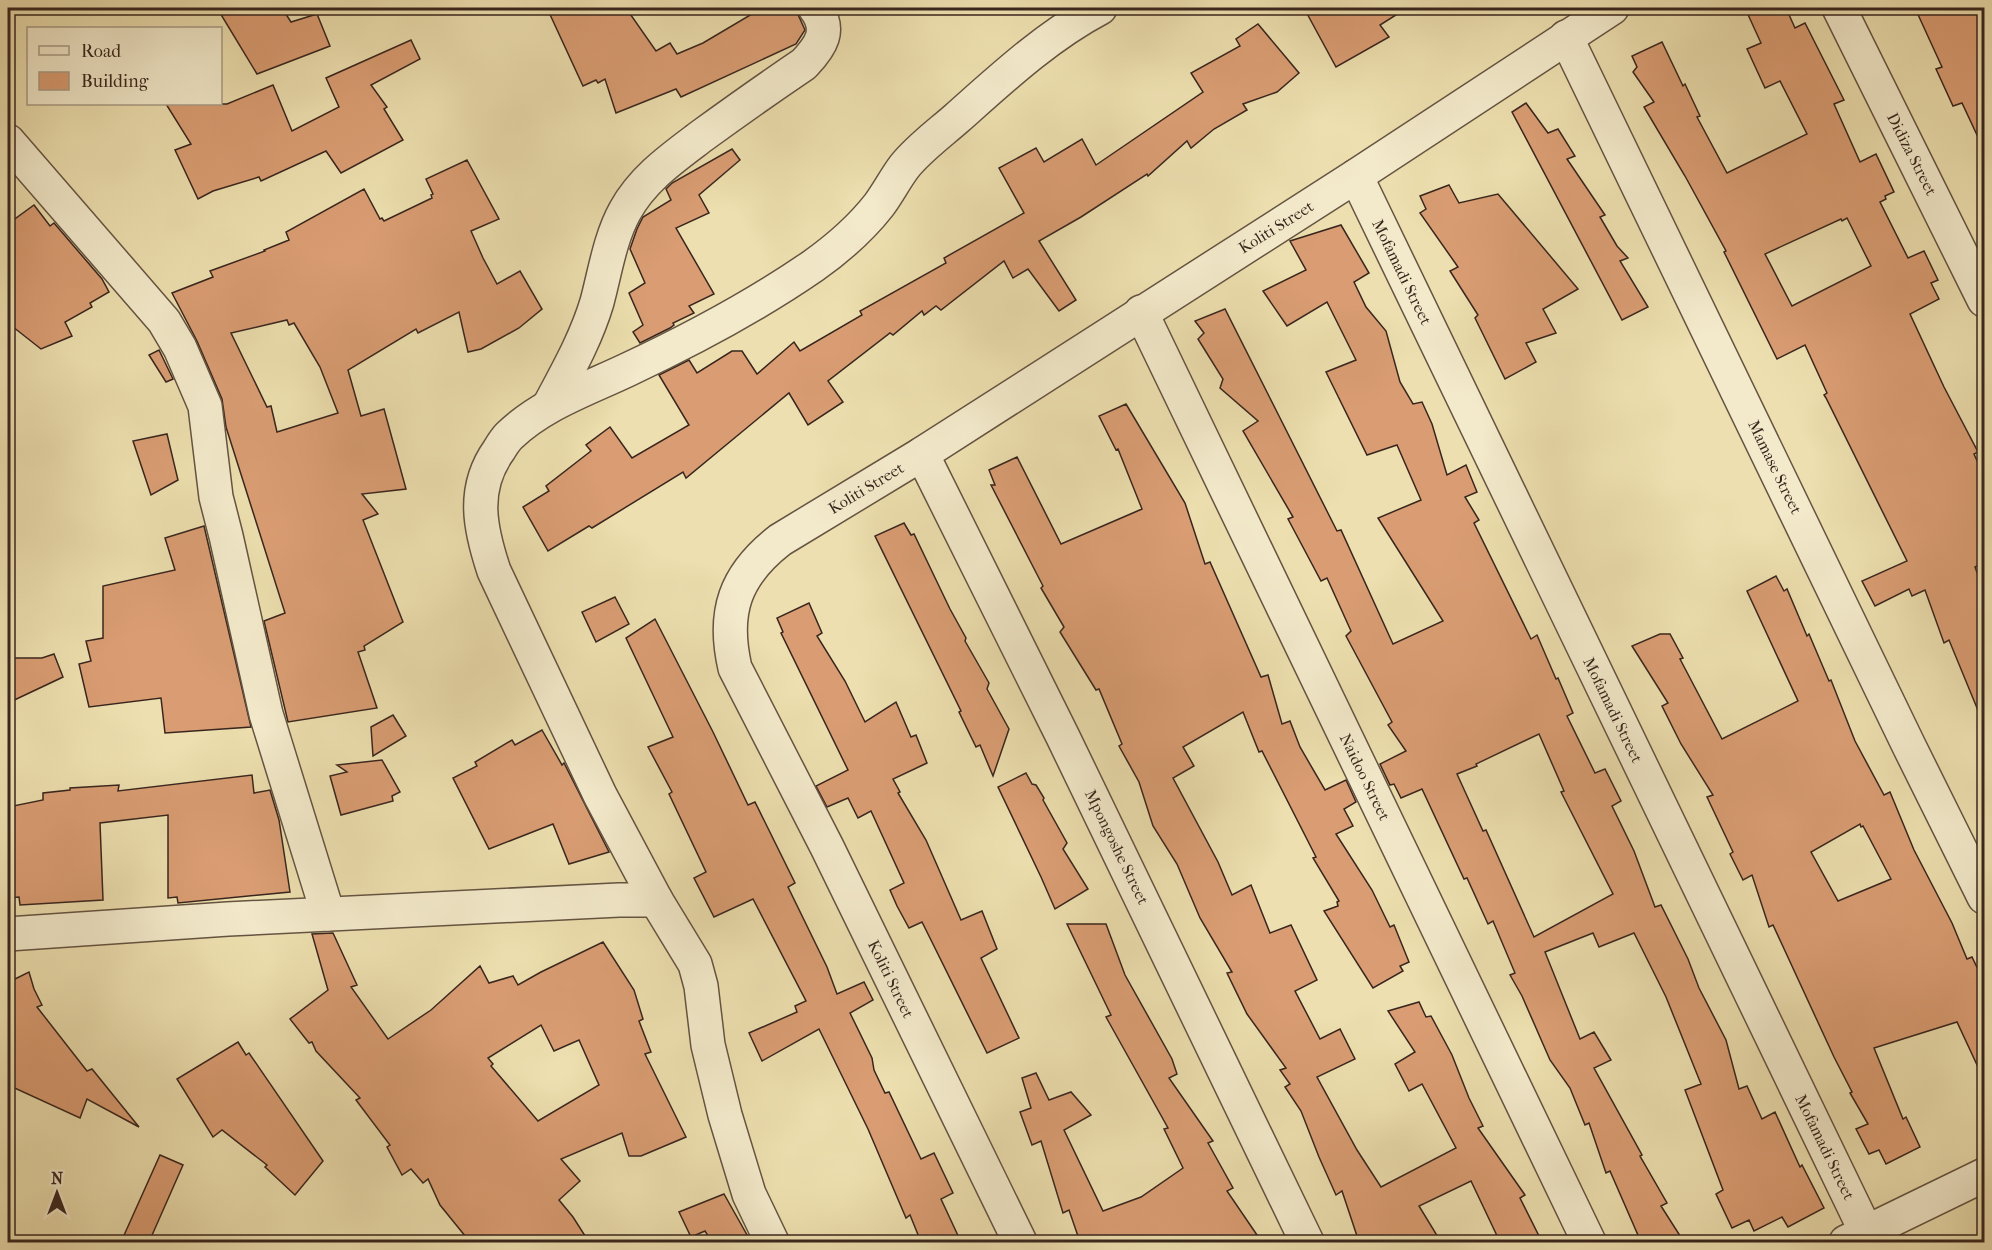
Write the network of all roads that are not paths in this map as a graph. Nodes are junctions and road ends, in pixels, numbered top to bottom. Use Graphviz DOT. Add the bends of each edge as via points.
graph roads {
  1 [pos="815,8"];
  2 [pos="1100,8"];
  3 [pos="1612,8"];
  4 [pos="1839,8"];
  5 [pos="1566,37"];
  6 [pos="8,141"];
  7 [pos="1356,176"];
  8 [pos="1984,300"];
  9 [pos="1141,312"];
  10 [pos="549,406"];
  11 [pos="922,454"];
  12 [pos="1984,897"];
  13 [pos="656,900"];
  14 [pos="327,915"];
  15 [pos="8,934"];
  16 [pos="1984,1175"];
  17 [pos="1861,1239"];
  18 [pos="772,1242"];
  19 [pos="1020,1242"];
  20 [pos="1307,1242"];
  21 [pos="1589,1242"];
  1 -- 10 [label="street" via="824,25 822,41 804,64 679,153 637,191 614,239 579,350"];
  2 -- 10 [label="street" via="1042,46 947,127 904,166 879,206 839,247 812,267 724,320"];
  3 -- 5 [label="street, Koliti Street"];
  4 -- 8 [label="street, Didiza Street"];
  5 -- 7 [label="street, Koliti Street"];
  5 -- 12 [label="street, Mamase Street"];
  6 -- 14 [label="street" via="164,321 196,381 205,406 216,497 266,714"];
  7 -- 9 [label="street, Koliti Street"];
  7 -- 17 [label="street, Mofamadi Street"];
  9 -- 11 [label="street, Koliti Street"];
  9 -- 21 [label="street, Naidoo Street"];
  10 -- 13 [label="street" via="508,436 490,462 482,484 483,540 600,795"];
  11 -- 19 [label="street, Koliti Street" via="762,554 742,580 734,599 729,622 731,649 735,668"];
  11 -- 20 [label="street, Mpongoshe Street"];
  13 -- 14 [label="street"];
  13 -- 18 [label="street" via="695,964 724,1115 749,1194"];
  14 -- 15 [label="street"];
  16 -- 17 [label="street"];
}
